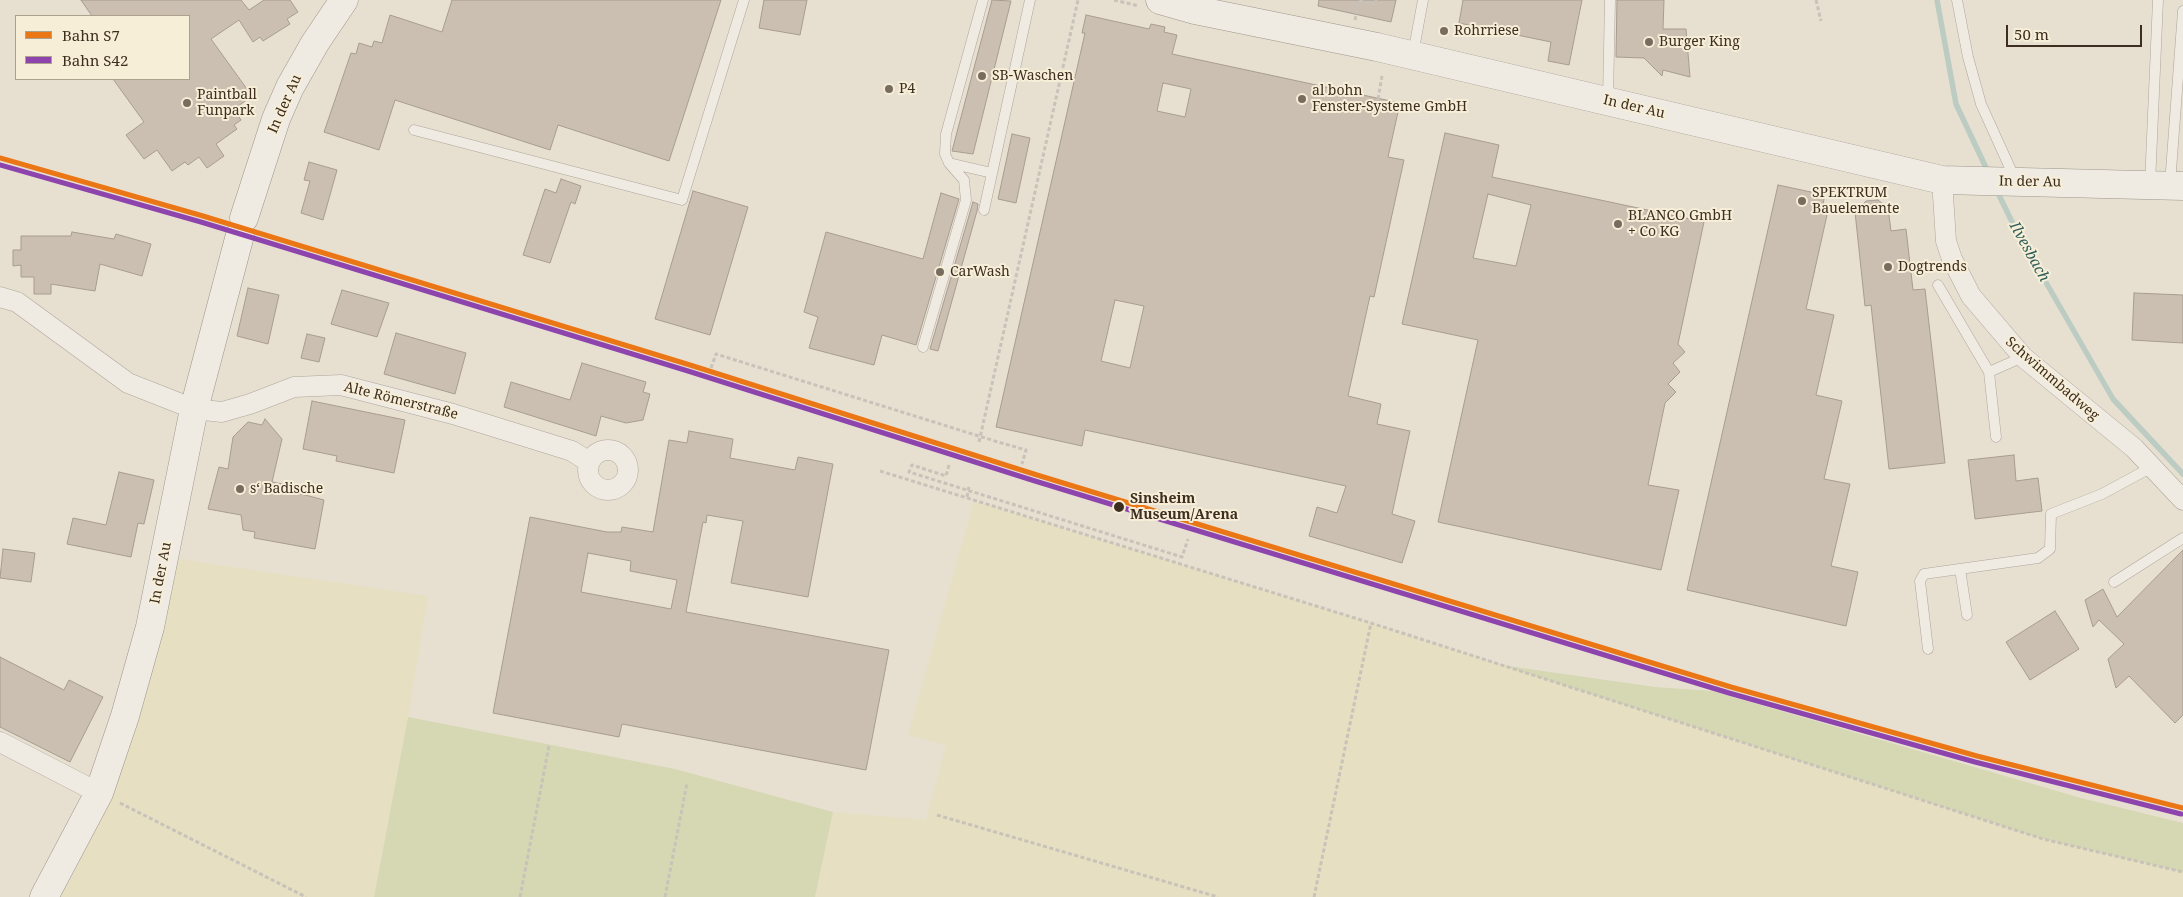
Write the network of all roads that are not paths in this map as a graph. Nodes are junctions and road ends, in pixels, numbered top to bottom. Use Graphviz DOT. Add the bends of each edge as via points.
graph roads {
  1 [pos="344,0"];
  2 [pos="744,0"];
  3 [pos="982,0"];
  4 [pos="1030,0"];
  5 [pos="1160,0"];
  6 [pos="1423,0"];
  7 [pos="1610,0"];
  8 [pos="1957,0"];
  9 [pos="2158,0"];
  10 [pos="2183,11"];
  11 [pos="1413,56"];
  12 [pos="1608,101"];
  13 [pos="414,130"];
  14 [pos="949,163"];
  15 [pos="992,172"];
  16 [pos="1942,180"];
  17 [pos="2001,181"];
  18 [pos="2168,185"];
  19 [pos="984,210"];
  20 [pos="1938,285"];
  21 [pos="0,297"];
  22 [pos="923,346"];
  23 [pos="2023,357"];
  24 [pos="1989,372"];
  25 [pos="194,409"];
  26 [pos="1996,437"];
  27 [pos="589,462"];
  28 [pos="2152,467"];
  29 [pos="2183,500"];
  30 [pos="2183,538"];
  31 [pos="1960,569"];
  32 [pos="2114,582"];
  33 [pos="1967,615"];
  34 [pos="1928,649"];
  35 [pos="0,742"];
  36 [pos="99,793"];
  37 [pos="44,897"];
  1 -- 25 [label="street, In der Au" via="290,86 276,120 242,226"];
  2 -- 13 [label="lane" via="682,200"];
  3 -- 14 [label="lane" via="946,134 945,154"];
  4 -- 15 [label="lane"];
  5 -- 11 [label="street, In der Au"];
  6 -- 11 [label="lane"];
  7 -- 12 [label="lane"];
  8 -- 17 [label="lane" via="1968,57"];
  9 -- 18 [label="lane"];
  10 -- 18 [label="lane"];
  11 -- 12 [label="street, In der Au"];
  12 -- 16 [label="street, In der Au"];
  14 -- 15 [label="lane"];
  14 -- 22 [label="lane" via="964,180 966,200"];
  15 -- 19 [label="lane"];
  16 -- 17 [label="street, In der Au"];
  16 -- 23 [label="street, Schwimmbadweg" via="1943,226 1952,259 1971,296"];
  17 -- 18 [label="street, In der Au"];
  20 -- 24 [label="lane"];
  21 -- 25 [label="street, Alte Römerstraße" via="17,302 128,383"];
  23 -- 24 [label="lane"];
  23 -- 28 [label="street, Schwimmbadweg" via="2134,448"];
  24 -- 26 [label="lane"];
  25 -- 27 [label="street, Alte Römerstraße" via="222,412 294,387 341,385 453,414 572,452"];
  25 -- 36 [label="street, In der Au" via="150,627"];
  28 -- 29 [label="street, Schwimmbadweg"];
  28 -- 31 [label="lane" via="2102,494 2051,514 2050,549 2038,558"];
  30 -- 32 [label="lane"];
  31 -- 33 [label="lane"];
  31 -- 34 [label="lane" via="1924,574 1920,581"];
  35 -- 36 [label="street"];
  36 -- 37 [label="street, In der Au"];
}
